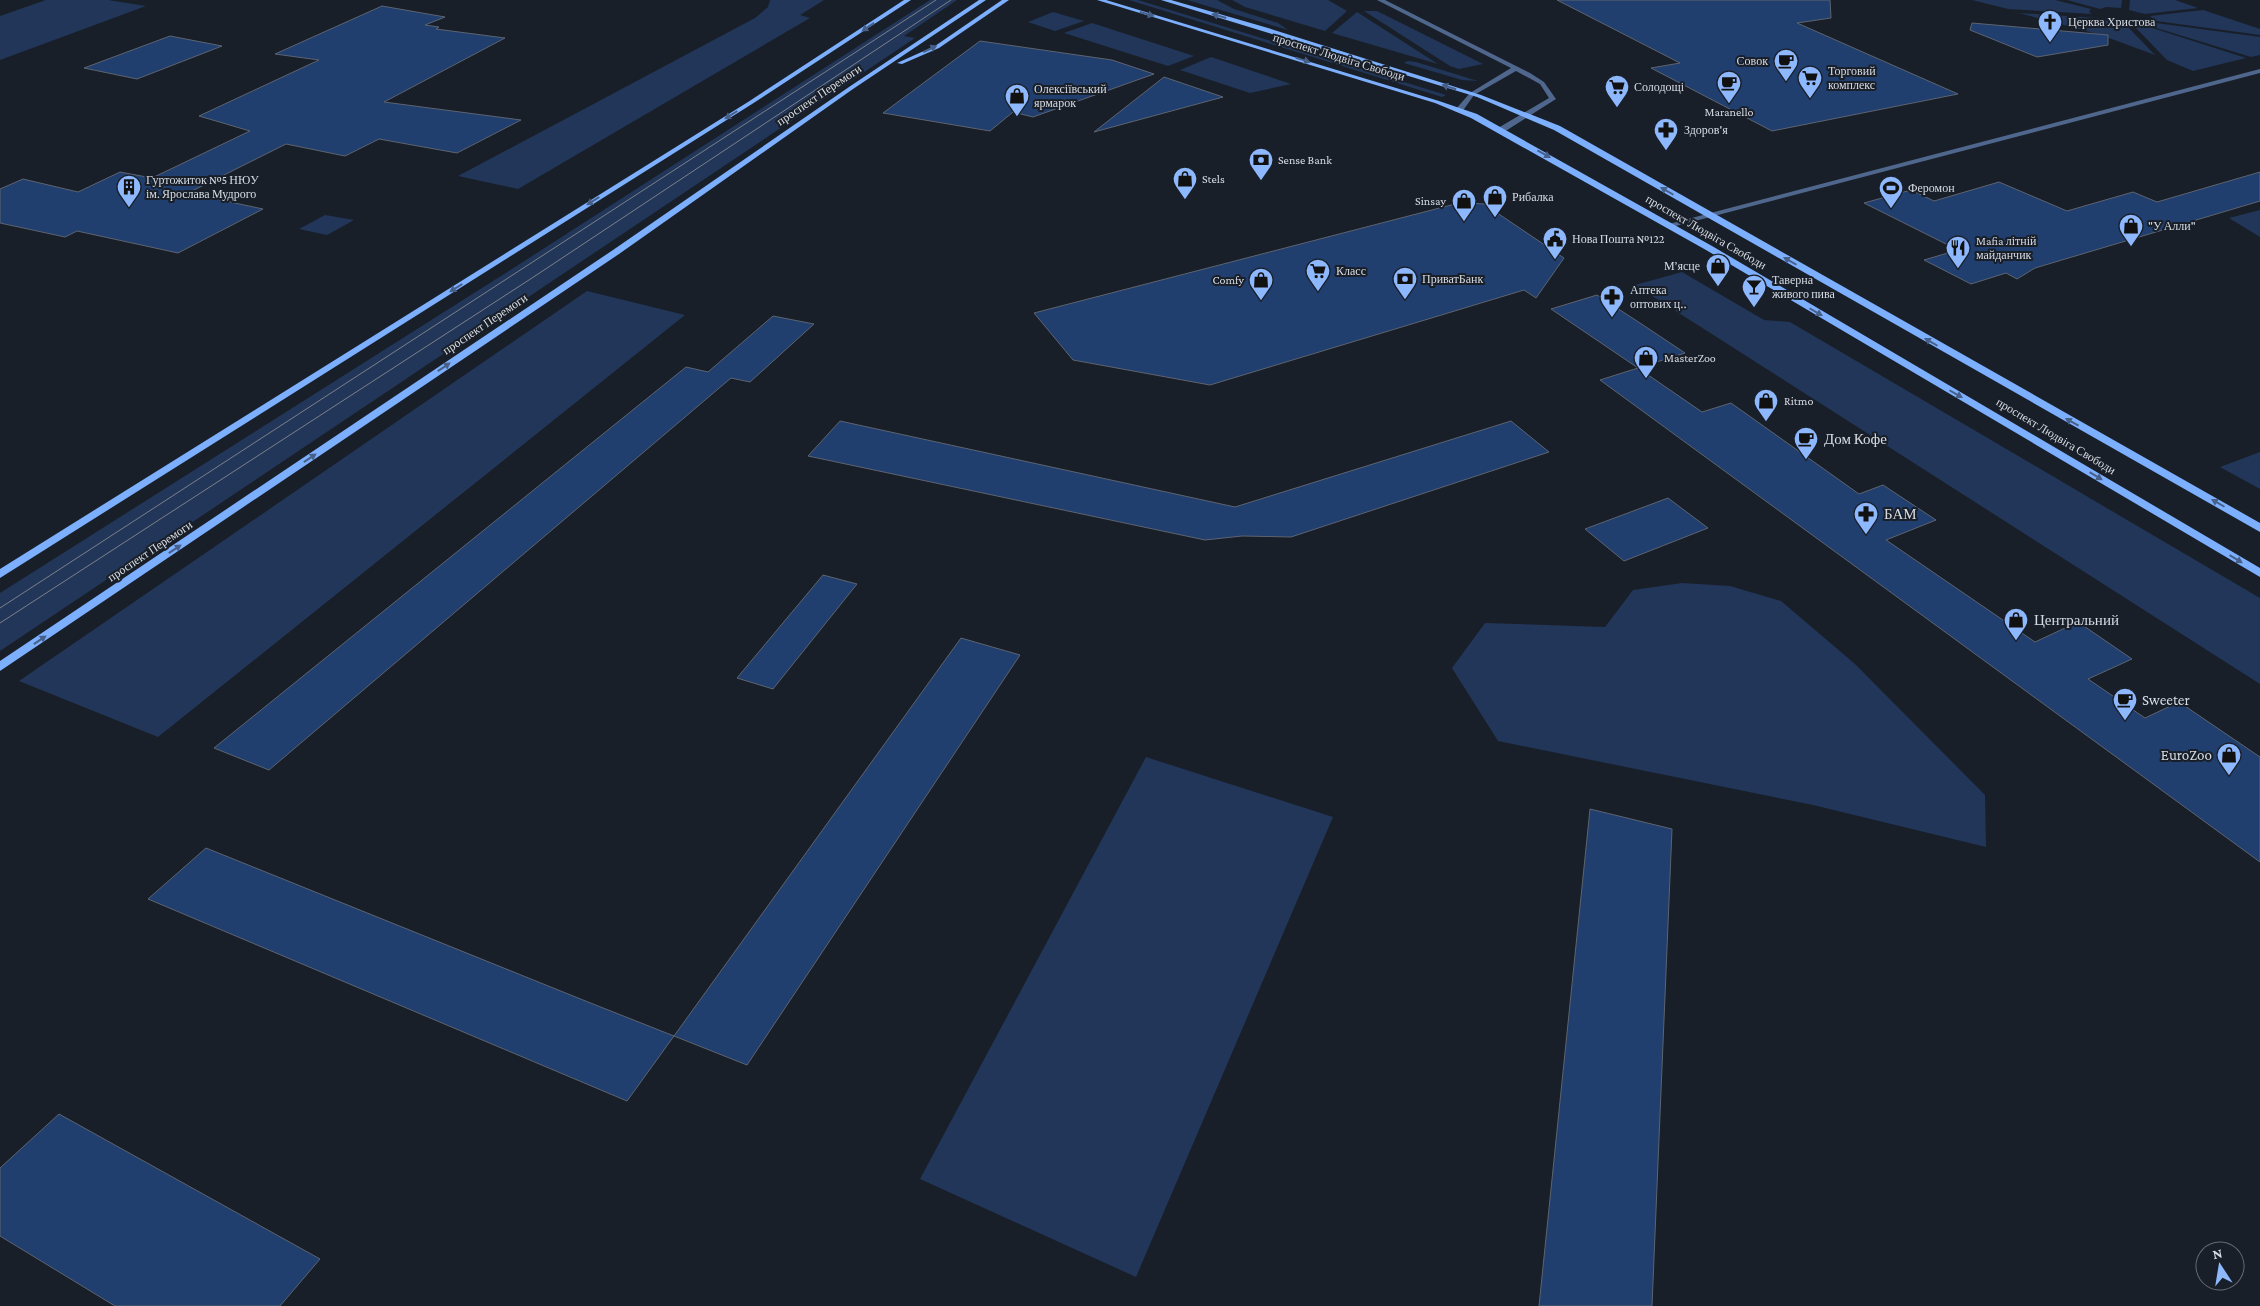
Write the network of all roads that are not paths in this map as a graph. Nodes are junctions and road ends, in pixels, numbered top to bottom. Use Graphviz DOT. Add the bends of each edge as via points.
graph roads {
  1 [pos="908,0"];
  2 [pos="983,0"];
  3 [pos="1006,0"];
  4 [pos="1100,0"];
  5 [pos="1164,0"];
  6 [pos="1380,0"];
  7 [pos="1516,68"];
  8 [pos="2260,71"];
  9 [pos="870,76"];
  10 [pos="1472,94"];
  11 [pos="1459,110"];
  12 [pos="1528,115"];
  13 [pos="1501,130"];
  14 [pos="1709,215"];
  15 [pos="1669,225"];
  16 [pos="2260,528"];
  17 [pos="2260,573"];
  18 [pos="0,574"];
  19 [pos="0,667"];
  1 -- 18 [label="main road, проспект Перемоги, one-way" via="750,103"];
  2 -- 9 [label="main road, проспект Перемоги"];
  9 -- 3 [label="main road, one-way" via="937,47"];
  4 -- 11 [label="main road, проспект Людвіга Свободи, one-way"];
  10 -- 5 [label="main road, проспект Людвіга Свободи, one-way"];
  6 -- 7 [label="street"];
  7 -- 10 [label="street"];
  7 -- 12 [label="street" via="1537,79 1553,99"];
  8 -- 14 [label="street"];
  19 -- 9 [label="main road, проспект Перемоги, one-way" via="616,252"];
  10 -- 11 [label="street"];
  10 -- 12 [label="main road, проспект Людвіга Свободи"];
  11 -- 13 [label="main road, проспект Людвіга Свободи"];
  12 -- 13 [label="street"];
  14 -- 12 [label="main road, проспект Людвіга Свободи, one-way" via="1576,138"];
  13 -- 15 [label="main road, проспект Людвіга Свободи, one-way"];
  14 -- 15 [label="street"];
  16 -- 14 [label="main road, проспект Людвіга Свободи, one-way"];
  15 -- 17 [label="main road, проспект Людвіга Свободи, one-way"];
}
